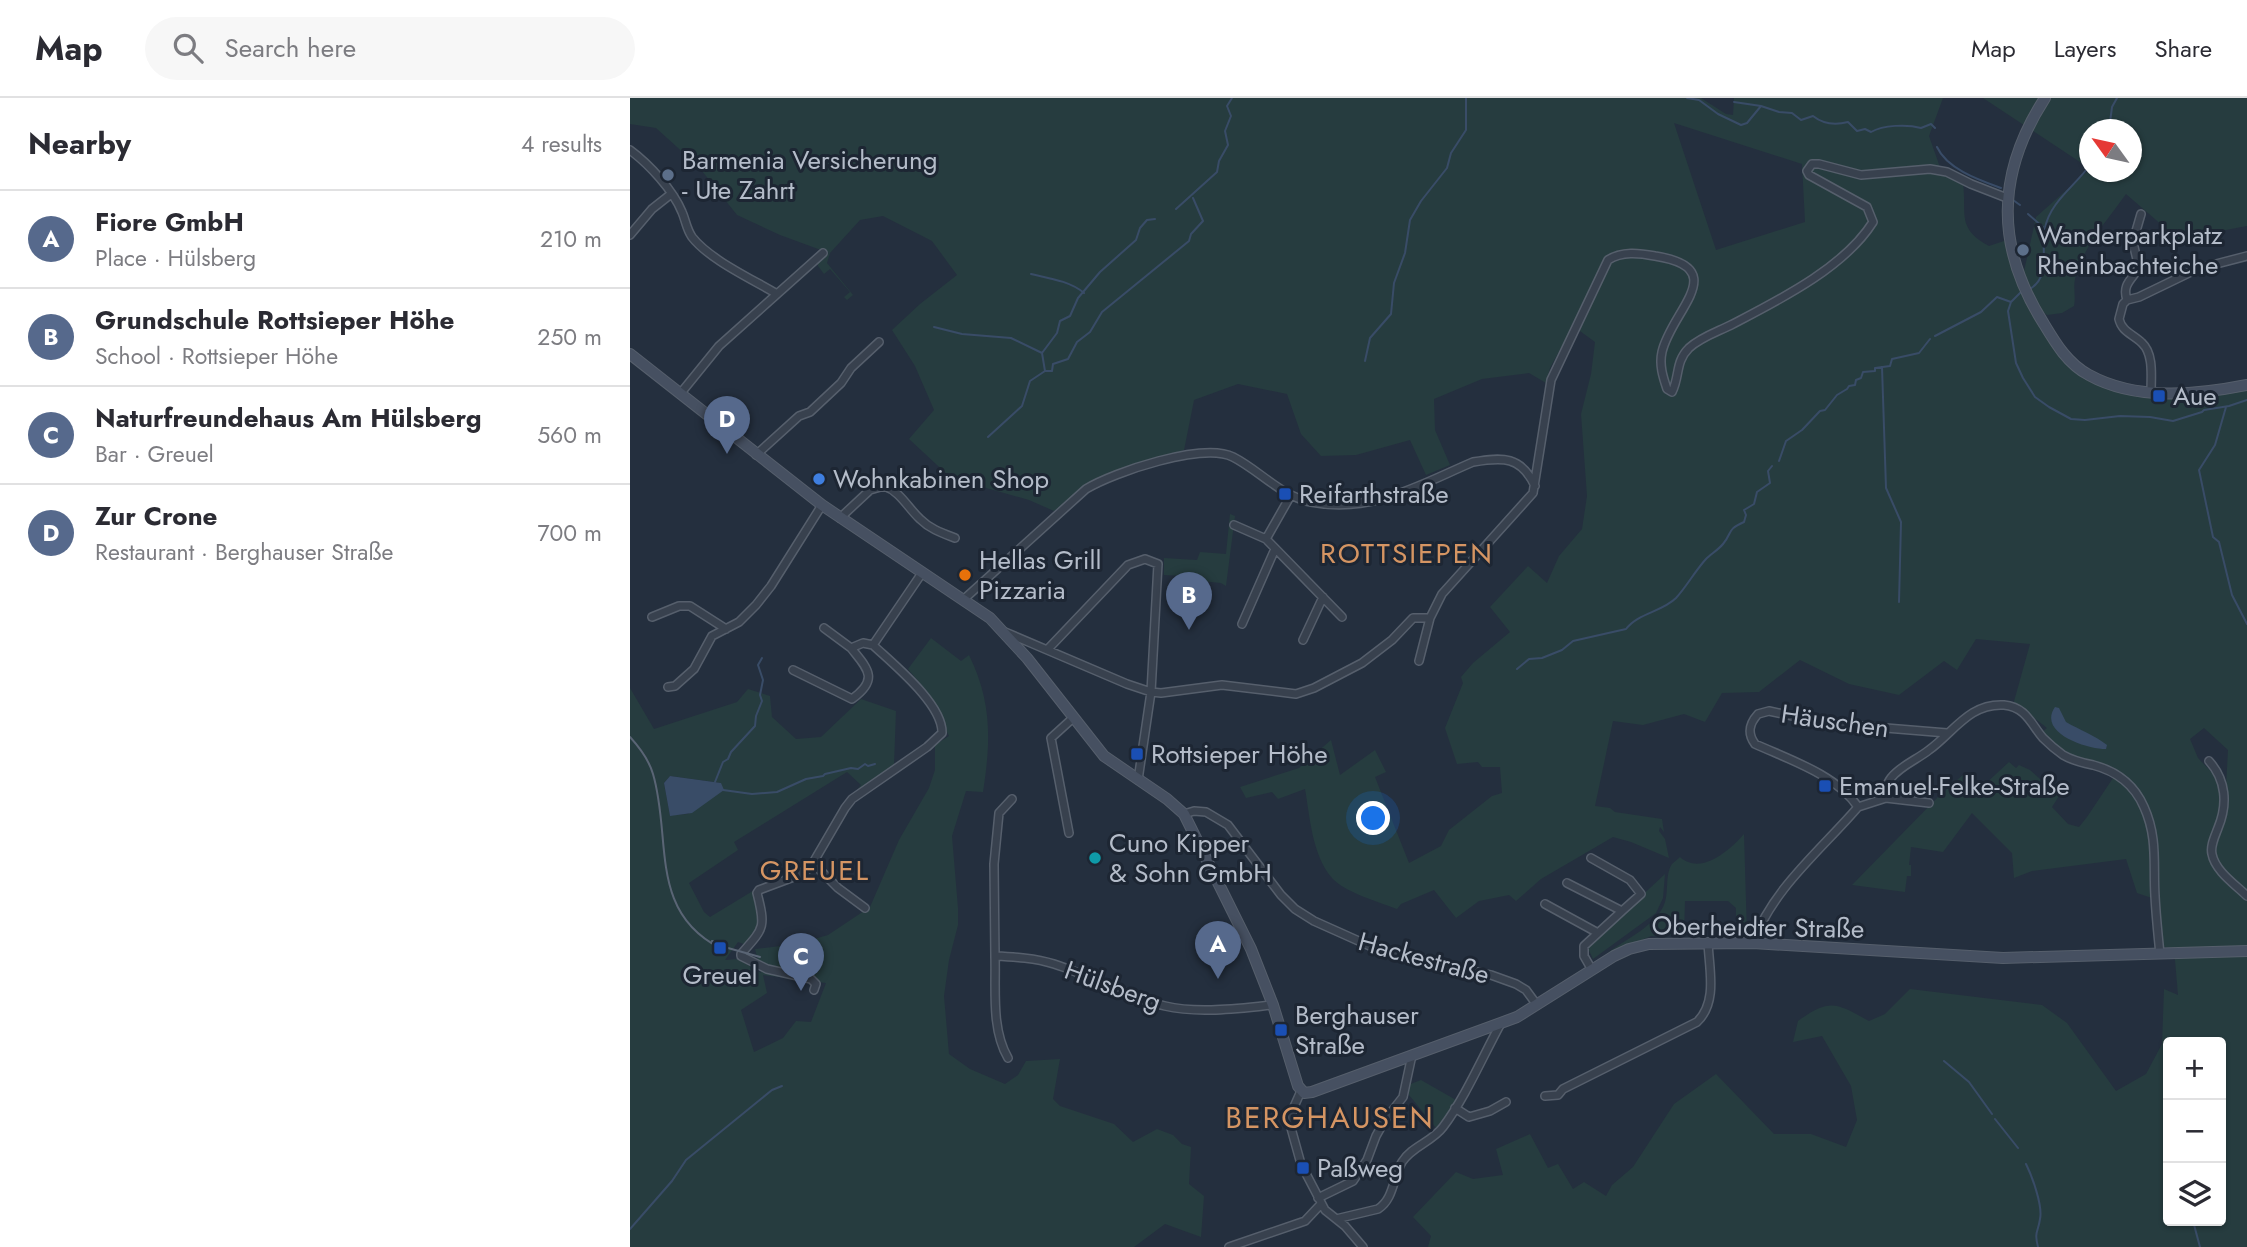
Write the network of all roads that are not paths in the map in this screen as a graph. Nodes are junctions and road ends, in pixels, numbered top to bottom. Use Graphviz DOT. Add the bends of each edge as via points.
graph roads {
  1 [pos="2045,98"];
  2 [pos="630,150"];
  3 [pos="671,194"];
  4 [pos="2007,198"];
  5 [pos="2141,214"];
  6 [pos="630,234"];
  7 [pos="823,253"];
  8 [pos="2247,256"];
  9 [pos="777,294"];
  10 [pos="2127,300"];
  11 [pos="878,342"];
  12 [pos="630,354"];
  13 [pos="2247,385"];
  14 [pos="2151,392"];
  15 [pos="680,394"];
  16 [pos="756,455"];
  17 [pos="1536,487"];
  18 [pos="1292,495"];
  19 [pos="822,505"];
  20 [pos="840,518"];
  21 [pos="1234,525"];
  22 [pos="954,538"];
  23 [pos="1266,539"];
  24 [pos="1275,549"];
  25 [pos="922,573"];
  26 [pos="1322,597"];
  27 [pos="963,600"];
  28 [pos="652,617"];
  29 [pos="1342,617"];
  30 [pos="1430,618"];
  31 [pos="1242,624"];
  32 [pos="824,628"];
  33 [pos="726,629"];
  34 [pos="1004,632"];
  35 [pos="1303,640"];
  36 [pos="873,645"];
  37 [pos="851,648"];
  38 [pos="1048,649"];
  39 [pos="1419,661"];
  40 [pos="793,670"];
  41 [pos="668,687"];
  42 [pos="1151,691"];
  43 [pos="1073,718"];
  44 [pos="1947,733"];
  45 [pos="2209,761"];
  46 [pos="1138,780"];
  47 [pos="1886,798"];
  48 [pos="1012,799"];
  49 [pos="1929,803"];
  50 [pos="1858,807"];
  51 [pos="1184,814"];
  52 [pos="1069,833"];
  53 [pos="1591,858"];
  54 [pos="813,863"];
  55 [pos="1567,883"];
  56 [pos="2247,896"];
  57 [pos="1545,904"];
  58 [pos="865,908"];
  59 [pos="1622,911"];
  60 [pos="1598,933"];
  61 [pos="1708,942"];
  62 [pos="1753,943"];
  63 [pos="2247,951"];
  64 [pos="2160,954"];
  65 [pos="995,956"];
  66 [pos="1592,970"];
  67 [pos="814,990"];
  68 [pos="1273,1005"];
  69 [pos="1537,1005"];
  70 [pos="1502,1023"];
  71 [pos="1412,1055"];
  72 [pos="1008,1058"];
  73 [pos="1301,1091"];
  74 [pos="1545,1097"];
  75 [pos="1506,1102"];
  76 [pos="1455,1108"];
  77 [pos="1319,1201"];
  78 [pos="1336,1219"];
  79 [pos="1228,1247"];
  80 [pos="1363,1247"];
  1 -- 4 [label="street" via="2020,145"];
  2 -- 3 [label="street"];
  3 -- 6 [label="street"];
  3 -- 9 [label="street" via="698,244"];
  4 -- 14 [label="street" via="2013,248 2025,290 2055,342 2077,367 2107,383"];
  4 -- 17 [label="street" via="1930,169 1861,174 1812,164 1809,175 1867,207 1873,222 1862,239 1831,266 1688,349 1678,365 1672,392 1667,389 1660,362 1662,349 1693,293 1694,278 1685,264 1664,257 1616,255 1608,260 1551,380"];
  5 -- 10 [label="street" via="2134,238 2139,268 2125,286"];
  7 -- 9 [label="street"];
  8 -- 10 [label="street" via="2197,268"];
  9 -- 15 [label="street" via="719,346"];
  10 -- 14 [label="street" via="2119,324 2144,344 2150,356"];
  11 -- 16 [label="street" via="810,412 799,416"];
  12 -- 15 [label="street"];
  13 -- 14 [label="street" via="2207,392"];
  15 -- 16 [label="street"];
  16 -- 19 [label="street"];
  17 -- 18 [label="street" via="1523,466 1499,459 1473,462 1363,504 1312,502"];
  17 -- 30 [label="street" via="1442,594"];
  18 -- 23 [label="street"];
  18 -- 27 [label="street" via="1219,453 1185,455 1131,470 1100,481 1074,499"];
  19 -- 20 [label="street"];
  19 -- 33 [label="street" via="771,586 739,622"];
  20 -- 22 [label="street" via="870,490 884,486 934,530"];
  20 -- 25 [label="street"];
  21 -- 23 [label="street"];
  23 -- 24 [label="street"];
  24 -- 26 [label="street"];
  24 -- 31 [label="street"];
  25 -- 27 [label="street"];
  25 -- 36 [label="street"];
  26 -- 29 [label="street"];
  26 -- 35 [label="street"];
  27 -- 34 [label="street"];
  28 -- 33 [label="street" via="685,605"];
  30 -- 39 [label="street"];
  30 -- 42 [label="street" via="1413,618 1375,654 1305,692 1222,685"];
  32 -- 37 [label="street"];
  33 -- 41 [label="street" via="712,636 694,669"];
  34 -- 38 [label="street"];
  34 -- 43 [label="street"];
  36 -- 37 [label="street"];
  36 -- 54 [label="street" via="928,701 942,731 845,808"];
  37 -- 40 [label="street" via="869,670 869,678 852,699"];
  38 -- 42 [label="street"];
  38 -- 42 [label="street" via="1128,565 1152,560 1158,564"];
  42 -- 46 [label="street"];
  43 -- 46 [label="street" via="1104,756"];
  43 -- 52 [label="street" via="1051,738"];
  44 -- 47 [label="street" via="1891,777"];
  44 -- 50 [label="street, Häuschen" via="1825,723 1769,711 1758,714 1751,724 1755,744 1826,779 1850,795"];
  44 -- 64 [label="street" via="1972,713 1993,706 2014,707 2029,716 2042,737 2065,756 2117,773 2131,787 2152,829"];
  45 -- 56 [label="street" via="2218,771 2224,797 2211,853"];
  46 -- 51 [label="street"];
  47 -- 49 [label="street"];
  47 -- 50 [label="street"];
  48 -- 65 [label="street" via="999,813 994,864"];
  50 -- 62 [label="street" via="1793,879 1765,916"];
  51 -- 68 [label="street" via="1237,919"];
  51 -- 69 [label="street, Hackestraße" via="1206,812 1228,825 1281,895 1314,921 1372,947 1517,984"];
  53 -- 59 [label="street" via="1630,880 1641,894"];
  54 -- 58 [label="street"];
  54 -- 67 [label="street" via="806,872 759,890 763,922 741,956 767,969 811,979 816,984"];
  55 -- 59 [label="street"];
  57 -- 60 [label="street"];
  59 -- 60 [label="street"];
  60 -- 66 [label="street" via="1583,949"];
  61 -- 62 [label="street, Oberheidter Straße"];
  61 -- 66 [label="street, Oberheidter Straße" via="1639,946"];
  61 -- 74 [label="street" via="1710,996 1697,1023 1558,1095"];
  62 -- 64 [label="street, Oberheidter Straße" via="2003,958"];
  63 -- 64 [label="street, Oberheidter Straße"];
  65 -- 68 [label="street, Hülsberg" via="1052,963 1169,1007"];
  65 -- 72 [label="street" via="1000,1045"];
  66 -- 69 [label="street, Oberheidter Straße"];
  68 -- 73 [label="street"];
  69 -- 70 [label="street, Oberheidter Straße"];
  70 -- 71 [label="street, Oberheidter Straße"];
  70 -- 76 [label="street"];
  71 -- 73 [label="street, Oberheidter Straße" via="1312,1092"];
  71 -- 77 [label="street" via="1403,1097 1357,1176"];
  73 -- 77 [label="street" via="1291,1128 1301,1164"];
  75 -- 76 [label="street" via="1469,1117"];
  76 -- 78 [label="street" via="1442,1129 1402,1162 1383,1205"];
  77 -- 78 [label="street"];
  77 -- 79 [label="street" via="1305,1221"];
  78 -- 80 [label="street"];
}
